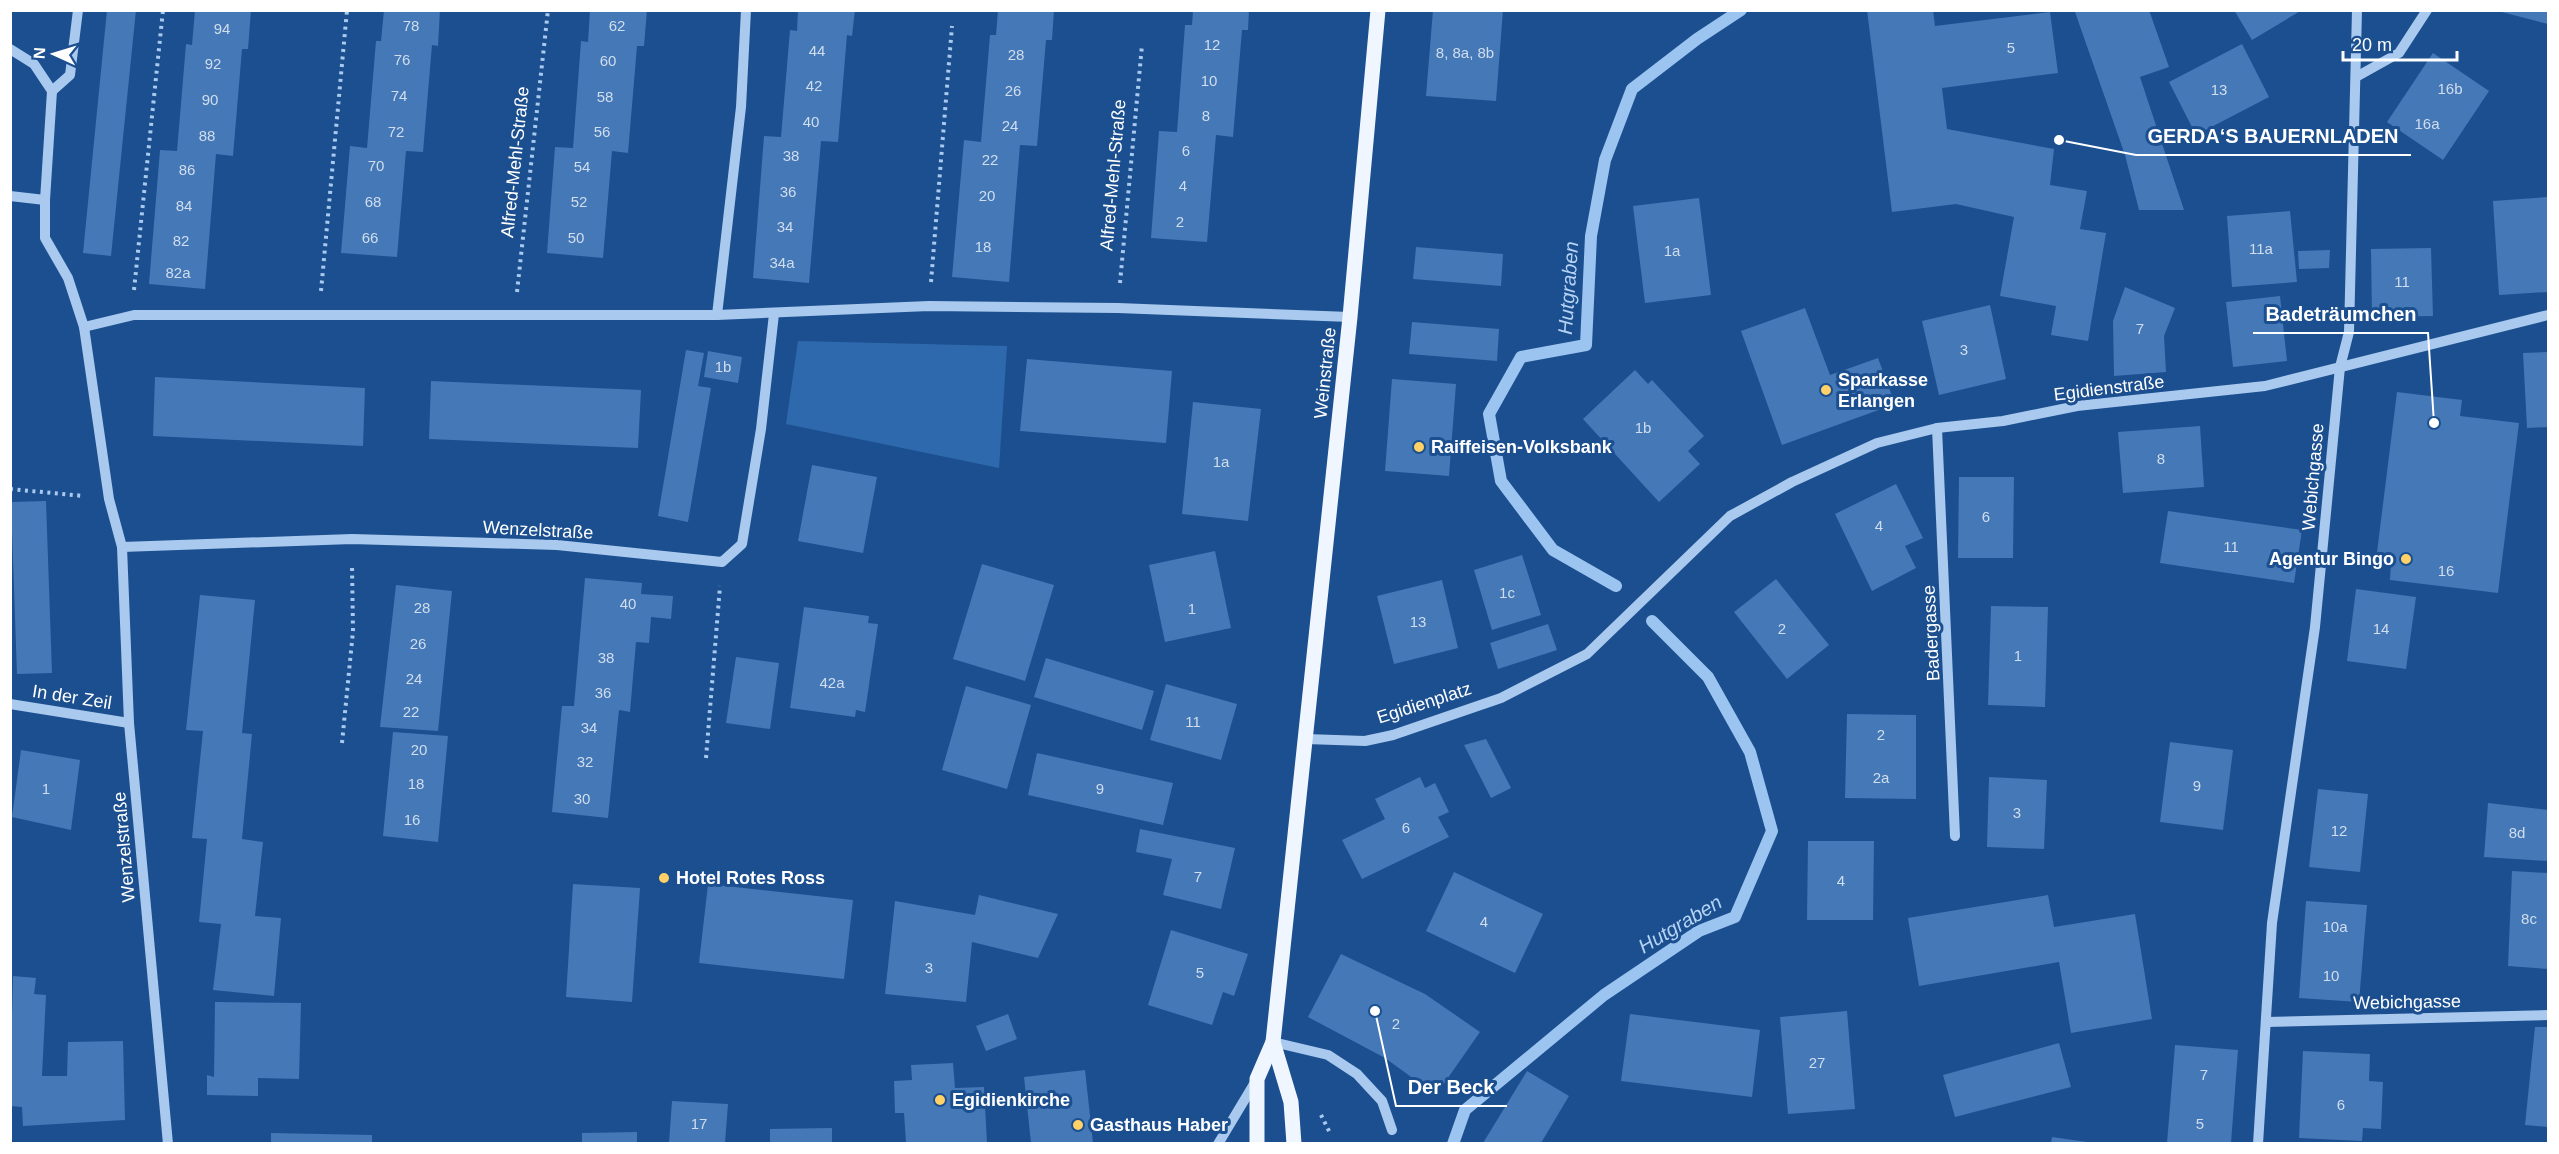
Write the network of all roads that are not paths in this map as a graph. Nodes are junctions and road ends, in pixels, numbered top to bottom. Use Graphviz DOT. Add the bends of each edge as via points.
graph roads {
  1 [pos="78,10"];
  2 [pos="746,10"];
  3 [pos="1378,10"];
  4 [pos="2356,10"];
  5 [pos="2427,10"];
  6 [pos="10,49"];
  7 [pos="2356,77"];
  8 [pos="52,91"];
  9 [pos="10,196"];
  10 [pos="45,200"];
  11 [pos="774,314"];
  12 [pos="717,315"];
  13 [pos="2548,315"];
  14 [pos="1350,317"];
  15 [pos="84,327"];
  16 [pos="2340,367"];
  17 [pos="1937,428"];
  18 [pos="122,547"];
  19 [pos="1697,548"];
  20 [pos="10,704"];
  21 [pos="129,723"];
  22 [pos="1306,739"];
  23 [pos="1955,836"];
  24 [pos="2548,1015"];
  25 [pos="2266,1022"];
  26 [pos="1273,1042"];
  27 [pos="1257,1079"];
  28 [pos="1392,1130"];
  29 [pos="168,1143"];
  30 [pos="1218,1143"];
  31 [pos="1257,1143"];
  32 [pos="1294,1143"];
  33 [pos="2258,1143"];
  1 -- 8 [label="street" via="70,75"];
  2 -- 12 [label="street" via="741,107"];
  3 -- 14 [label="main road, Weinstraße"];
  4 -- 7 [label="street, Webichgasse"];
  5 -- 7 [label="street" via="2399,53"];
  6 -- 8 [label="street" via="34,64"];
  7 -- 16 [label="street, Webichgasse" via="2349,332"];
  8 -- 10 [label="street, Wenzelstraße"];
  9 -- 10 [label="street"];
  10 -- 15 [label="street, Wenzelstraße" via="45,238 68,278"];
  11 -- 12 [label="street"];
  11 -- 14 [label="street" via="929,306"];
  11 -- 18 [label="street, Wenzelstraße" via="742,544 722,562 557,545 352,539"];
  12 -- 15 [label="street" via="134,315"];
  13 -- 16 [label="street, Egidienstraße"];
  14 -- 22 [label="main road, Weinstraße"];
  15 -- 18 [label="street, Wenzelstraße" via="109,498"];
  16 -- 17 [label="street, Egidienstraße" via="2265,386 2077,406 2003,421"];
  16 -- 25 [label="street, Webichgasse" via="2315,627 2272,923"];
  17 -- 19 [label="street, Egidienstraße" via="1877,443 1791,482 1730,516"];
  17 -- 23 [label="street, Badergasse"];
  18 -- 21 [label="street, Wenzelstraße"];
  19 -- 22 [label="street, Egidienplatz" via="1587,654 1501,698 1365,741"];
  20 -- 21 [label="street, In der Zeil"];
  21 -- 29 [label="street, Wenzelstraße"];
  22 -- 26 [label="main road"];
  24 -- 25 [label="street, Webichgasse"];
  25 -- 33 [label="street, Webichgasse"];
  26 -- 27 [label="main road"];
  26 -- 28 [label="street" via="1328,1055 1357,1074 1382,1101"];
  26 -- 32 [label="main road" via="1291,1102"];
  27 -- 30 [label="street"];
  27 -- 31 [label="main road"];
}
